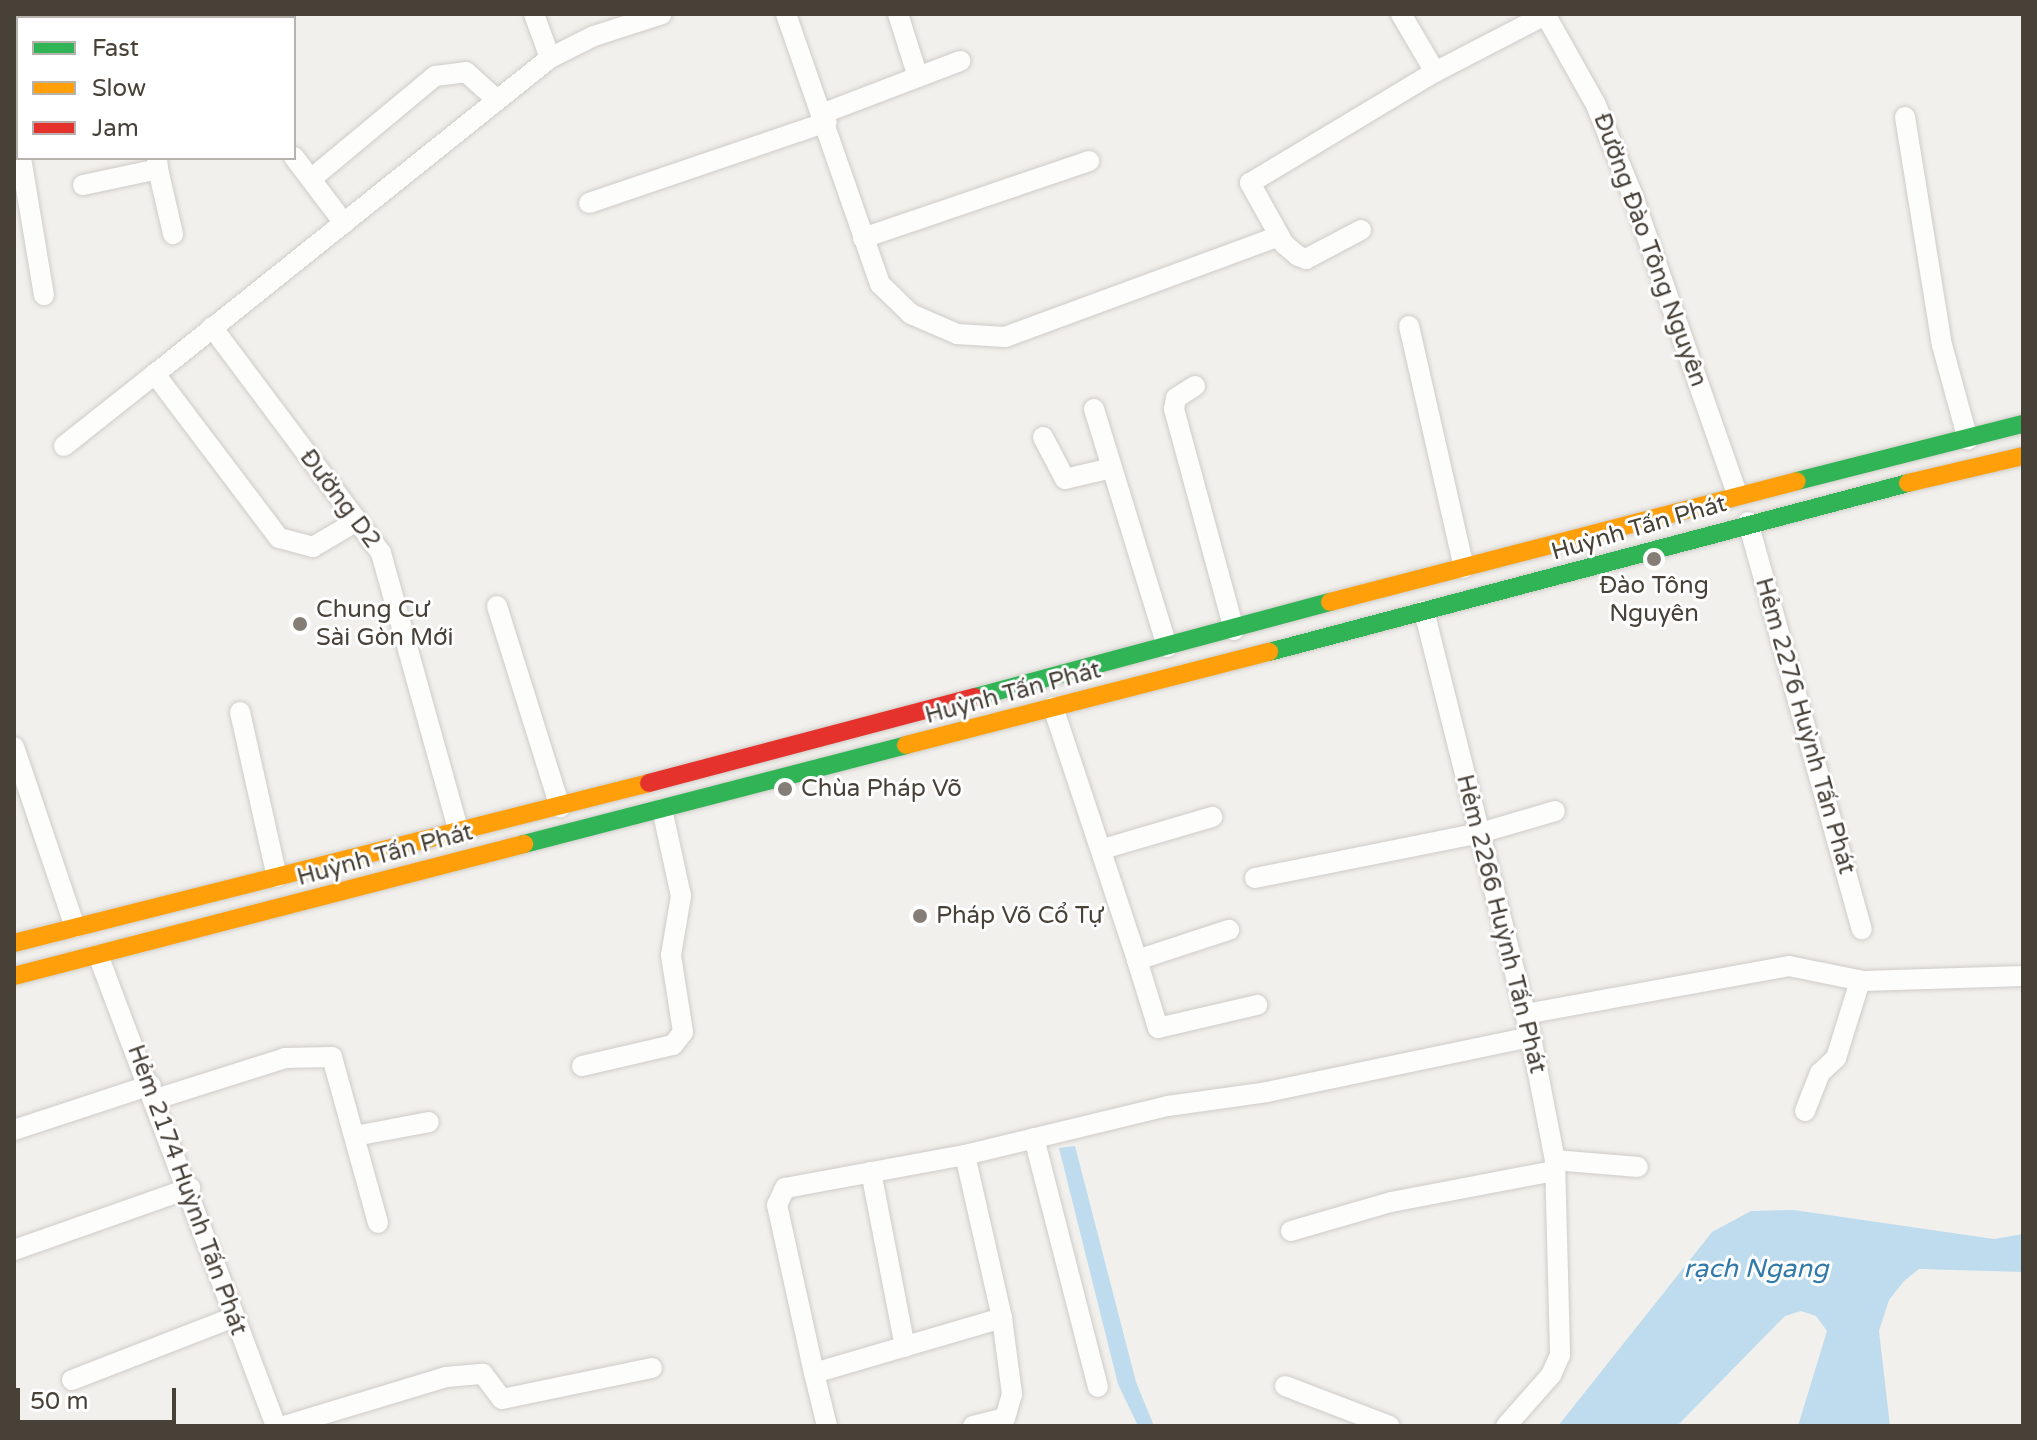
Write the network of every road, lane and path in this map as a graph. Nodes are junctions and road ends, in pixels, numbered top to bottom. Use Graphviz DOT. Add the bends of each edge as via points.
graph roads {
  1 [pos="534,14"];
  2 [pos="786,14"];
  3 [pos="898,14"];
  4 [pos="1401,14"];
  5 [pos="1545,14"];
  6 [pos="653,15"];
  7 [pos="550,58"];
  8 [pos="960,61"];
  9 [pos="1435,72"];
  10 [pos="918,77"];
  11 [pos="497,100"];
  12 [pos="1905,117"];
  13 [pos="825,118"];
  14 [pos="21,160"];
  15 [pos="296,160"];
  16 [pos="1089,161"];
  17 [pos="158,163"];
  18 [pos="311,179"];
  19 [pos="83,185"];
  20 [pos="589,203"];
  21 [pos="344,223"];
  22 [pos="1361,230"];
  23 [pos="173,234"];
  24 [pos="1279,236"];
  25 [pos="863,238"];
  26 [pos="44,295"];
  27 [pos="1409,326"];
  28 [pos="212,327"];
  29 [pos="155,374"];
  30 [pos="1195,386"];
  31 [pos="1094,409"];
  32 [pos="2023,424"];
  33 [pos="1043,437"];
  34 [pos="1968,440"];
  35 [pos="64,446"];
  36 [pos="2023,456"];
  37 [pos="1112,468"];
  38 [pos="1737,494"];
  39 [pos="357,521"];
  40 [pos="1748,522"];
  41 [pos="1464,568"];
  42 [pos="497,606"];
  43 [pos="1424,611"];
  44 [pos="1234,630"];
  45 [pos="1167,647"];
  46 [pos="1053,707"];
  47 [pos="240,712"];
  48 [pos="835,735"];
  49 [pos="14,747"];
  50 [pos="841,763"];
  51 [pos="560,807"];
  52 [pos="662,809"];
  53 [pos="1555,811"];
  54 [pos="1212,817"];
  55 [pos="459,833"];
  56 [pos="1480,833"];
  57 [pos="1103,849"];
  58 [pos="277,877"];
  59 [pos="1255,878"];
  60 [pos="75,927"];
  61 [pos="1862,929"];
  62 [pos="1229,930"];
  63 [pos="14,943"];
  64 [pos="98,955"];
  65 [pos="1137,960"];
  66 [pos="14,976"];
  67 [pos="2023,976"];
  68 [pos="1860,981"];
  69 [pos="1257,1005"];
  70 [pos="1525,1014"];
  71 [pos="1531,1037"];
  72 [pos="582,1066"];
  73 [pos="154,1092"];
  74 [pos="1805,1111"];
  75 [pos="429,1122"];
  76 [pos="14,1130"];
  77 [pos="355,1136"];
  78 [pos="1034,1138"];
  79 [pos="965,1155"];
  80 [pos="1554,1166"];
  81 [pos="1638,1167"];
  82 [pos="871,1172"];
  83 [pos="190,1188"];
  84 [pos="378,1223"];
  85 [pos="1291,1231"];
  86 [pos="14,1250"];
  87 [pos="232,1318"];
  88 [pos="1002,1318"];
  89 [pos="905,1347"];
  90 [pos="652,1368"];
  91 [pos="814,1373"];
  92 [pos="72,1380"];
  93 [pos="1285,1386"];
  94 [pos="1098,1387"];
  95 [pos="276,1426"];
  96 [pos="284,1426"];
  97 [pos="827,1426"];
  98 [pos="973,1426"];
  99 [pos="1390,1426"];
  100 [pos="1506,1426"];
  1 -- 7 [label="street"];
  2 -- 13 [label="street"];
  3 -- 10 [label="street"];
  4 -- 9 [label="street"];
  5 -- 9 [label="street"];
  5 -- 38 [label="street, Đường Đào Tông Nguyên" via="1596,105 1631,191"];
  6 -- 7 [label="street"];
  7 -- 11 [label="street"];
  8 -- 10 [label="street"];
  9 -- 24 [label="street" via="1250,183"];
  10 -- 13 [label="street"];
  11 -- 18 [label="street" via="466,72 435,76"];
  11 -- 21 [label="street"];
  12 -- 34 [label="street" via="1942,345"];
  13 -- 20 [label="street"];
  13 -- 25 [label="street"];
  14 -- 26 [label="street"];
  15 -- 18 [label="street"];
  16 -- 25 [label="street"];
  17 -- 19 [label="street"];
  17 -- 23 [label="street"];
  18 -- 21 [label="street"];
  21 -- 28 [label="street"];
  22 -- 24 [label="street" via="1306,259"];
  24 -- 25 [label="street" via="1005,337 957,334 911,314 880,284"];
  27 -- 41 [label="street"];
  28 -- 29 [label="street"];
  28 -- 39 [label="street, Đường D2"];
  29 -- 35 [label="street"];
  29 -- 39 [label="street" via="279,538 313,547"];
  30 -- 44 [label="street" via="1176,398 1174,409"];
  31 -- 37 [label="street"];
  32 -- 34 [label="main road, Huỳnh Tấn Phát"];
  33 -- 37 [label="street" via="1065,479"];
  34 -- 38 [label="main road, Huỳnh Tấn Phát"];
  36 -- 40 [label="main road, Huỳnh Tấn Phát"];
  37 -- 45 [label="street"];
  38 -- 40 [label="main road"];
  38 -- 41 [label="main road, Huỳnh Tấn Phát"];
  39 -- 55 [label="street, Đường D2" via="381,553"];
  40 -- 43 [label="main road, Huỳnh Tấn Phát"];
  40 -- 61 [label="street, Hẻm 2276 Huỳnh Tấn Phát"];
  41 -- 44 [label="main road, Huỳnh Tấn Phát"];
  42 -- 51 [label="street"];
  43 -- 46 [label="main road, Huỳnh Tấn Phát"];
  43 -- 56 [label="street, Hẻm 2266 Huỳnh Tấn Phát"];
  44 -- 45 [label="main road, Huỳnh Tấn Phát"];
  45 -- 48 [label="main road, Huỳnh Tấn Phát"];
  46 -- 50 [label="main road, Huỳnh Tấn Phát"];
  46 -- 57 [label="street"];
  47 -- 58 [label="street"];
  48 -- 50 [label="main road"];
  48 -- 51 [label="main road, Huỳnh Tấn Phát"];
  49 -- 60 [label="street"];
  50 -- 52 [label="main road, Huỳnh Tấn Phát"];
  51 -- 55 [label="main road, Huỳnh Tấn Phát"];
  52 -- 64 [label="main road, Huỳnh Tấn Phát"];
  52 -- 72 [label="street" via="681,896 671,955 683,1032 673,1045"];
  53 -- 56 [label="street"];
  54 -- 57 [label="street"];
  55 -- 58 [label="main road, Huỳnh Tấn Phát"];
  56 -- 59 [label="street"];
  56 -- 70 [label="street, Hẻm 2266 Huỳnh Tấn Phát"];
  57 -- 65 [label="street"];
  58 -- 60 [label="main road, Huỳnh Tấn Phát"];
  60 -- 63 [label="main road, Huỳnh Tấn Phát"];
  62 -- 65 [label="street"];
  64 -- 66 [label="main road, Huỳnh Tấn Phát"];
  64 -- 73 [label="street, Hẻm 2174 Huỳnh Tấn Phát"];
  65 -- 69 [label="street" via="1161,1029"];
  67 -- 68 [label="street"];
  68 -- 70 [label="street" via="1789,966"];
  68 -- 74 [label="street" via="1836,1058 1820,1073"];
  70 -- 71 [label="street, Hẻm 2266 Huỳnh Tấn Phát"];
  71 -- 78 [label="street" via="1267,1092 1168,1106"];
  71 -- 80 [label="street, Hẻm 2266 Huỳnh Tấn Phát"];
  73 -- 76 [label="street"];
  73 -- 77 [label="street" via="285,1058 329,1055"];
  73 -- 83 [label="street, Hẻm 2174 Huỳnh Tấn Phát"];
  75 -- 77 [label="street"];
  77 -- 84 [label="street"];
  78 -- 79 [label="street"];
  78 -- 94 [label="street"];
  79 -- 82 [label="street"];
  79 -- 88 [label="street"];
  80 -- 81 [label="street"];
  80 -- 85 [label="street" via="1391,1202"];
  80 -- 100 [label="street, Hẻm 2266 Huỳnh Tấn Phát" via="1560,1355 1551,1375"];
  82 -- 89 [label="street"];
  82 -- 91 [label="street" via="785,1188 778,1196"];
  83 -- 86 [label="street"];
  83 -- 87 [label="street, Hẻm 2174 Huỳnh Tấn Phát"];
  87 -- 92 [label="street"];
  87 -- 95 [label="street, Hẻm 2174 Huỳnh Tấn Phát"];
  88 -- 89 [label="street"];
  88 -- 98 [label="street" via="1011,1407 1005,1418"];
  89 -- 91 [label="street"];
  90 -- 96 [label="street" via="502,1399 483,1374 446,1377"];
  91 -- 97 [label="street"];
  93 -- 99 [label="street"];
}
